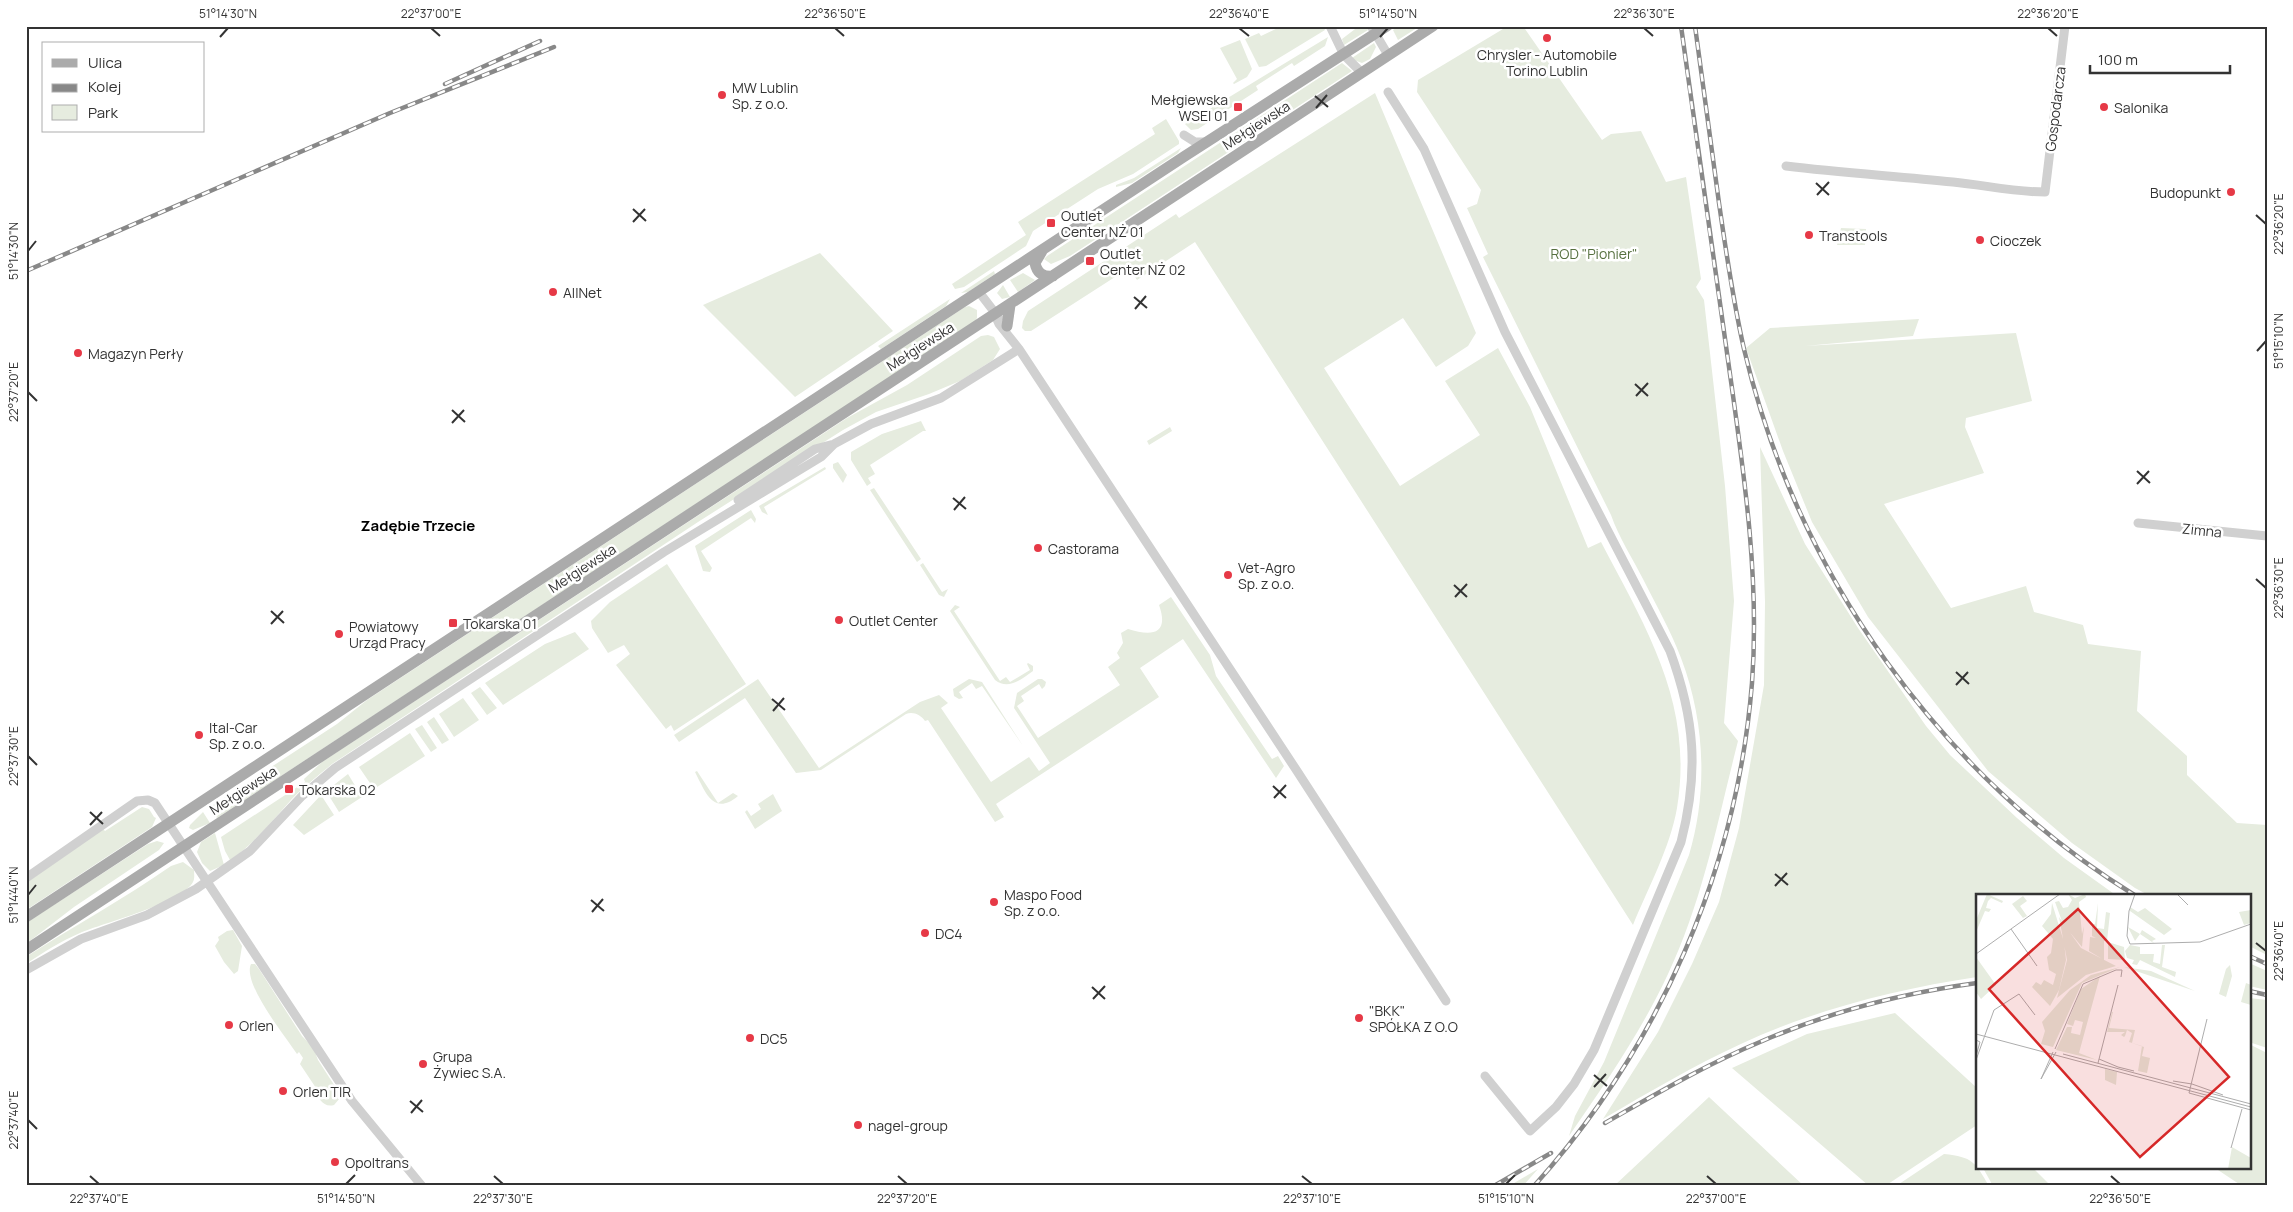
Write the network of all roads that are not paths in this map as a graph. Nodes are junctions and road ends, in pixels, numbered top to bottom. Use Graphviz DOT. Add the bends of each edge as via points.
graph roads {
  1 [pos="1330,26"];
  2 [pos="1387,26"];
  3 [pos="1433,26"];
  4 [pos="2066,26"];
  5 [pos="1373,30"];
  6 [pos="1344,55"];
  7 [pos="1388,55"];
  8 [pos="1362,72"];
  9 [pos="1388,92"];
  10 [pos="1208,142"];
  11 [pos="1185,156"];
  12 [pos="1786,166"];
  13 [pos="1043,250"];
  14 [pos="1053,276"];
  15 [pos="979,292"];
  16 [pos="1010,305"];
  17 [pos="995,315"];
  18 [pos="1007,326"];
  19 [pos="1018,349"];
  20 [pos="2138,523"];
  21 [pos="2267,536"];
  22 [pos="169,823"];
  23 [pos="184,846"];
  24 [pos="26,878"];
  25 [pos="208,882"];
  26 [pos="26,917"];
  27 [pos="26,950"];
  28 [pos="26,970"];
  29 [pos="1446,1001"];
  30 [pos="1485,1076"];
  31 [pos="422,1186"];
  1 -- 6 [label="street"];
  2 -- 5 [label="main road, Mełgiewska"];
  3 -- 7 [label="main road, Mełgiewska"];
  4 -- 12 [label="street, Gospodarcza" via="2044,192"];
  5 -- 6 [label="main road, Mełgiewska"];
  5 -- 7 [label="street"];
  6 -- 8 [label="street"];
  6 -- 10 [label="main road, Mełgiewska"];
  7 -- 8 [label="main road, Mełgiewska"];
  8 -- 14 [label="main road, Mełgiewska"];
  9 -- 30 [label="street" via="1424,149 1505,332 1670,651 1686,696 1693,747 1690,810 1681,842 1584,1068 1556,1107 1530,1132"];
  10 -- 11 [label="main road, Mełgiewska"];
  10 -- 11 [label="street" via="1195,142 1184,135"];
  11 -- 13 [label="main road, Mełgiewska"];
  13 -- 14 [label="main road" via="1035,263 1036,269 1041,274"];
  13 -- 15 [label="main road, Mełgiewska"];
  14 -- 16 [label="main road, Mełgiewska"];
  15 -- 17 [label="street"];
  15 -- 22 [label="main road, Mełgiewska"];
  16 -- 17 [label="main road, Mełgiewska"];
  16 -- 18 [label="main road"];
  17 -- 18 [label="street"];
  17 -- 19 [label="street" via="998,324"];
  17 -- 23 [label="main road, Mełgiewska"];
  18 -- 19 [label="street"];
  19 -- 25 [label="street" via="941,398 871,424 834,444 798,472 664,552 335,768 302,796 259,843"];
  19 -- 29 [label="street"];
  20 -- 21 [label="street, Zimna"];
  22 -- 23 [label="street"];
  22 -- 24 [label="street" via="155,803 137,801"];
  22 -- 26 [label="main road, Mełgiewska"];
  23 -- 25 [label="street"];
  23 -- 27 [label="main road, Mełgiewska"];
  25 -- 28 [label="street" via="163,908 81,939"];
  25 -- 31 [label="street" via="352,1101"];
}
